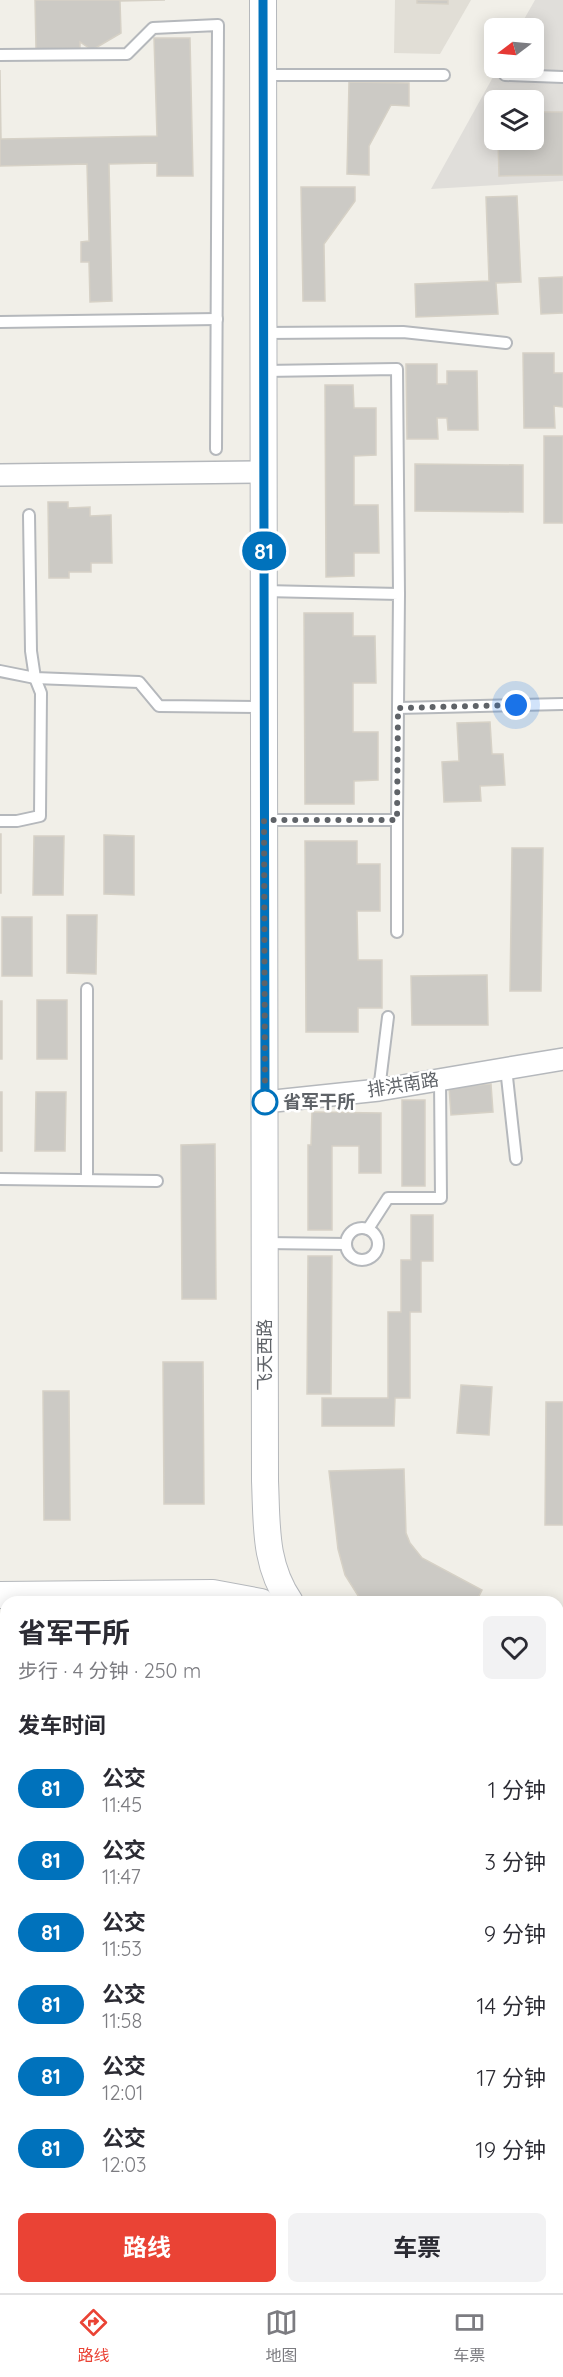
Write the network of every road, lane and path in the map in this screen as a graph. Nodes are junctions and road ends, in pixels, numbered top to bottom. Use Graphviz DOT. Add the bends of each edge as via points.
graph roads {
  1 [pos="263,0"];
  2 [pos="0,55"];
  3 [pos="263,75"];
  4 [pos="444,75"];
  5 [pos="544,77"];
  6 [pos="563,78"];
  7 [pos="217,319"];
  8 [pos="0,322"];
  9 [pos="264,333"];
  10 [pos="506,343"];
  11 [pos="264,371"];
  12 [pos="216,449"];
  13 [pos="264,472"];
  14 [pos="0,475"];
  15 [pos="29,515"];
  16 [pos="264,591"];
  17 [pos="399,594"];
  18 [pos="0,671"];
  19 [pos="35,678"];
  20 [pos="563,704"];
  21 [pos="264,706"];
  22 [pos="398,708"];
  23 [pos="264,820"];
  24 [pos="397,820"];
  25 [pos="0,821"];
  26 [pos="397,932"];
  27 [pos="87,989"];
  28 [pos="388,1017"];
  29 [pos="563,1059"];
  30 [pos="506,1068"];
  31 [pos="440,1080"];
  32 [pos="380,1090"];
  33 [pos="265,1102"];
  34 [pos="516,1159"];
  35 [pos="0,1179"];
  36 [pos="87,1180"];
  37 [pos="158,1181"];
  38 [pos="369,1229"];
  39 [pos="265,1243"];
  40 [pos="346,1244"];
  41 [pos="0,1595"];
  42 [pos="229,1596"];
  43 [pos="286,1596"];
  1 -- 3 [label="street"];
  2 -- 7 [label="lane" via="127,54 153,28 218,25"];
  3 -- 4 [label="lane"];
  3 -- 9 [label="street"];
  5 -- 6 [label="lane"];
  7 -- 8 [label="lane"];
  7 -- 12 [label="lane"];
  9 -- 10 [label="lane" via="403,332"];
  9 -- 11 [label="street"];
  11 -- 13 [label="street"];
  11 -- 17 [label="lane" via="398,369"];
  13 -- 14 [label="street"];
  13 -- 16 [label="street"];
  15 -- 19 [label="lane" via="31,651"];
  16 -- 17 [label="lane"];
  16 -- 21 [label="street"];
  17 -- 22 [label="lane"];
  18 -- 19 [label="lane"];
  19 -- 21 [label="lane" via="139,682 159,706"];
  19 -- 25 [label="lane" via="41,693 40,816"];
  20 -- 22 [label="lane"];
  21 -- 23 [label="street"];
  22 -- 24 [label="lane"];
  23 -- 24 [label="lane"];
  23 -- 33 [label="street"];
  24 -- 26 [label="lane"];
  27 -- 36 [label="lane"];
  28 -- 32 [label="lane"];
  29 -- 30 [label="street, 排洪南路"];
  30 -- 31 [label="street, 排洪南路"];
  30 -- 34 [label="lane"];
  31 -- 32 [label="street, 排洪南路"];
  31 -- 38 [label="lane" via="441,1198 388,1198"];
  32 -- 33 [label="street, 排洪南路"];
  33 -- 39 [label="street, 飞天西路"];
  35 -- 36 [label="lane"];
  36 -- 37 [label="lane"];
  38 -- 40 [label="lane" via="351,1232"];
  38 -- 40 [label="lane" via="378,1244 373,1256 356,1258"];
  39 -- 40 [label="lane"];
  39 -- 43 [label="street, 飞天西路" via="265,1481 269,1557"];
  41 -- 42 [label="street"];
}
